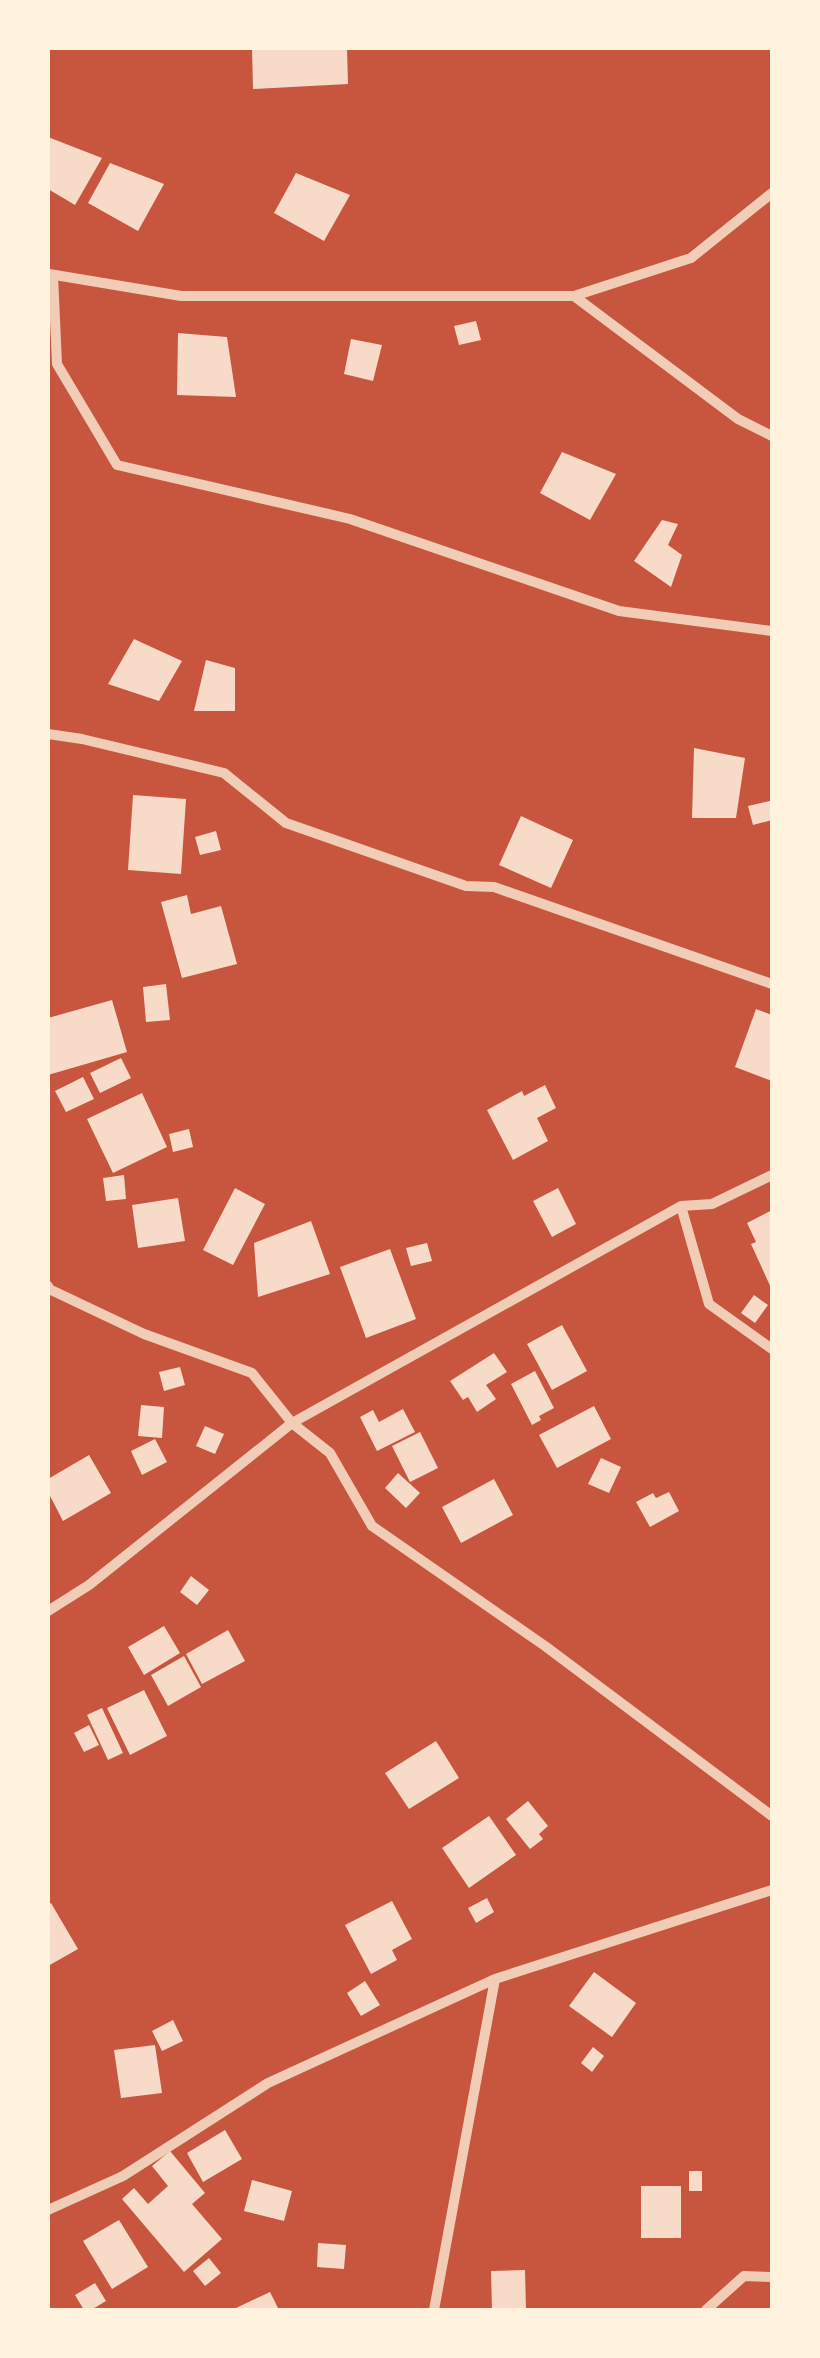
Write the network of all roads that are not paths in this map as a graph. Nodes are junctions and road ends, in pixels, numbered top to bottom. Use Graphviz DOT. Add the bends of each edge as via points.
graph roads {
  1 [pos="772,193"];
  2 [pos="50,274"];
  3 [pos="574,296"];
  4 [pos="772,436"];
  5 [pos="772,632"];
  6 [pos="48,734"];
  7 [pos="772,984"];
  8 [pos="772,1175"];
  9 [pos="681,1206"];
  10 [pos="48,1289"];
  11 [pos="772,1349"];
  12 [pos="292,1423"];
  13 [pos="48,1611"];
  14 [pos="772,1816"];
  15 [pos="772,1890"];
  16 [pos="495,1979"];
  17 [pos="48,2210"];
  18 [pos="772,2277"];
  19 [pos="434,2310"];
  20 [pos="706,2310"];
  1 -- 3 [label="street" via="691,258"];
  2 -- 3 [label="street" via="181,296"];
  2 -- 5 [label="street" via="57,364 117,465 350,518 619,611"];
  3 -- 4 [label="street" via="738,419"];
  6 -- 7 [label="street" via="224,773 286,824"];
  8 -- 9 [label="street" via="712,1204"];
  9 -- 11 [label="street" via="708,1304"];
  9 -- 12 [label="street"];
  10 -- 12 [label="street" via="144,1334 252,1372"];
  12 -- 13 [label="street" via="90,1585"];
  12 -- 14 [label="street" via="330,1454 372,1526"];
  15 -- 16 [label="street"];
  16 -- 17 [label="street" via="268,2083 123,2176"];
  16 -- 19 [label="street"];
  18 -- 20 [label="street" via="744,2276"];
}
